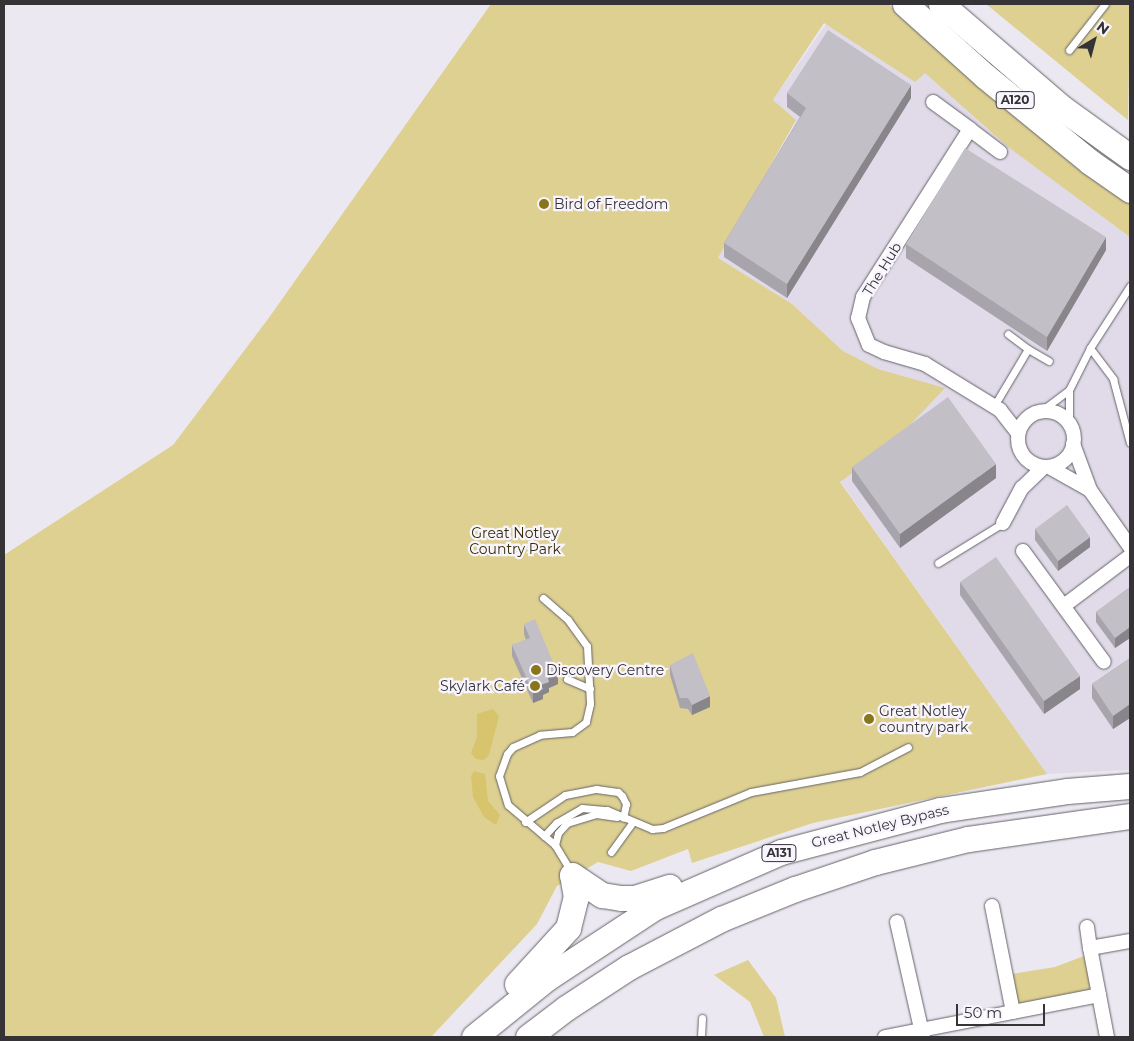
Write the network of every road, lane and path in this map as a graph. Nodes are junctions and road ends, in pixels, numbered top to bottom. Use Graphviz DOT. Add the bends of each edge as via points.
graph roads {
  1 [pos="905,4"];
  2 [pos="941,4"];
  3 [pos="1105,4"];
  4 [pos="1069,50"];
  5 [pos="933,102"];
  6 [pos="970,129"];
  7 [pos="1000,152"];
  8 [pos="1130,157"];
  9 [pos="1130,190"];
  10 [pos="1130,286"];
  11 [pos="1008,334"];
  12 [pos="1090,348"];
  13 [pos="1028,349"];
  14 [pos="1049,361"];
  15 [pos="1069,390"];
  16 [pos="997,408"];
  17 [pos="1037,412"];
  18 [pos="1069,423"];
  19 [pos="1018,433"];
  20 [pos="1130,443"];
  21 [pos="1073,444"];
  22 [pos="1023,456"];
  23 [pos="1047,467"];
  24 [pos="1022,488"];
  25 [pos="1090,490"];
  26 [pos="1003,523"];
  27 [pos="1128,540"];
  28 [pos="1023,551"];
  29 [pos="1130,556"];
  30 [pos="938,563"];
  31 [pos="543,598"];
  32 [pos="1065,605"];
  33 [pos="1104,662"];
  34 [pos="567,679"];
  35 [pos="590,689"];
  36 [pos="908,747"];
  37 [pos="1130,786"];
  38 [pos="1130,816"];
  39 [pos="623,818"];
  40 [pos="525,822"];
  41 [pos="633,822"];
  42 [pos="544,836"];
  43 [pos="555,845"];
  44 [pos="611,852"];
  45 [pos="781,852"];
  46 [pos="572,875"];
  47 [pos="992,906"];
  48 [pos="897,922"];
  49 [pos="1087,927"];
  50 [pos="1130,941"];
  51 [pos="1090,948"];
  52 [pos="1099,995"];
  53 [pos="1013,1012"];
  54 [pos="702,1018"];
  55 [pos="922,1034"];
  56 [pos="468,1037"];
  57 [pos="474,1037"];
  58 [pos="528,1037"];
  59 [pos="701,1037"];
  60 [pos="885,1037"];
  61 [pos="1107,1037"];
  1 -- 9 [label="highway, A120" via="985,76 1090,162"];
  2 -- 8 [label="highway, A120" via="1062,108"];
  3 -- 4 [label="lane"];
  5 -- 6 [label="street"];
  6 -- 7 [label="street"];
  6 -- 16 [label="street, The Hub" via="863,297 858,318 869,345 925,364"];
  10 -- 12 [label="lane"];
  11 -- 13 [label="lane"];
  12 -- 15 [label="lane"];
  12 -- 20 [label="lane" via="1113,379"];
  13 -- 14 [label="lane"];
  13 -- 16 [label="lane"];
  15 -- 17 [label="lane"];
  15 -- 18 [label="lane"];
  16 -- 17 [label="street, The Hub"];
  16 -- 19 [label="street, The Hub"];
  17 -- 18 [label="street" via="1057,413"];
  17 -- 19 [label="street" via="1021,425"];
  18 -- 21 [label="street"];
  19 -- 22 [label="street"];
  21 -- 23 [label="street" via="1065,459"];
  21 -- 25 [label="street"];
  22 -- 23 [label="street" via="1033,464"];
  22 -- 24 [label="street"];
  23 -- 24 [label="street"];
  23 -- 25 [label="street"];
  24 -- 26 [label="street"];
  25 -- 27 [label="street"];
  26 -- 30 [label="lane"];
  28 -- 32 [label="street"];
  29 -- 32 [label="street"];
  31 -- 35 [label="lane" via="584,638"];
  32 -- 33 [label="street"];
  34 -- 35 [label="lane"];
  35 -- 40 [label="lane" via="590,704 582,726 568,733 530,738 506,754 499,776 502,791 508,805"];
  36 -- 41 [label="lane" via="860,772 751,792 663,828 652,829"];
  37 -- 45 [label="highway, Great Notley Bypass / A131" via="1067,791 940,810"];
  38 -- 58 [label="highway" via="968,839 875,862 796,889 721,920 630,967"];
  39 -- 40 [label="lane" via="626,804 622,796 618,792 596,788 565,795"];
  39 -- 41 [label="lane"];
  39 -- 42 [label="lane" via="607,810 582,808 556,823"];
  39 -- 43 [label="lane" via="596,814 567,823 558,833"];
  40 -- 42 [label="lane"];
  41 -- 44 [label="lane"];
  42 -- 43 [label="lane"];
  43 -- 46 [label="lane"];
  45 -- 46 [label="highway" via="635,898 602,895"];
  45 -- 57 [label="highway, Great Notley Bypass / A131" via="655,907 547,978"];
  46 -- 56 [label="highway" via="576,898 568,928 554,948"];
  47 -- 53 [label="street"];
  48 -- 55 [label="street"];
  49 -- 51 [label="street"];
  50 -- 51 [label="street"];
  51 -- 52 [label="street"];
  52 -- 53 [label="street"];
  52 -- 61 [label="street"];
  53 -- 55 [label="street"];
  54 -- 59 [label="lane"];
  55 -- 60 [label="street"];
}
